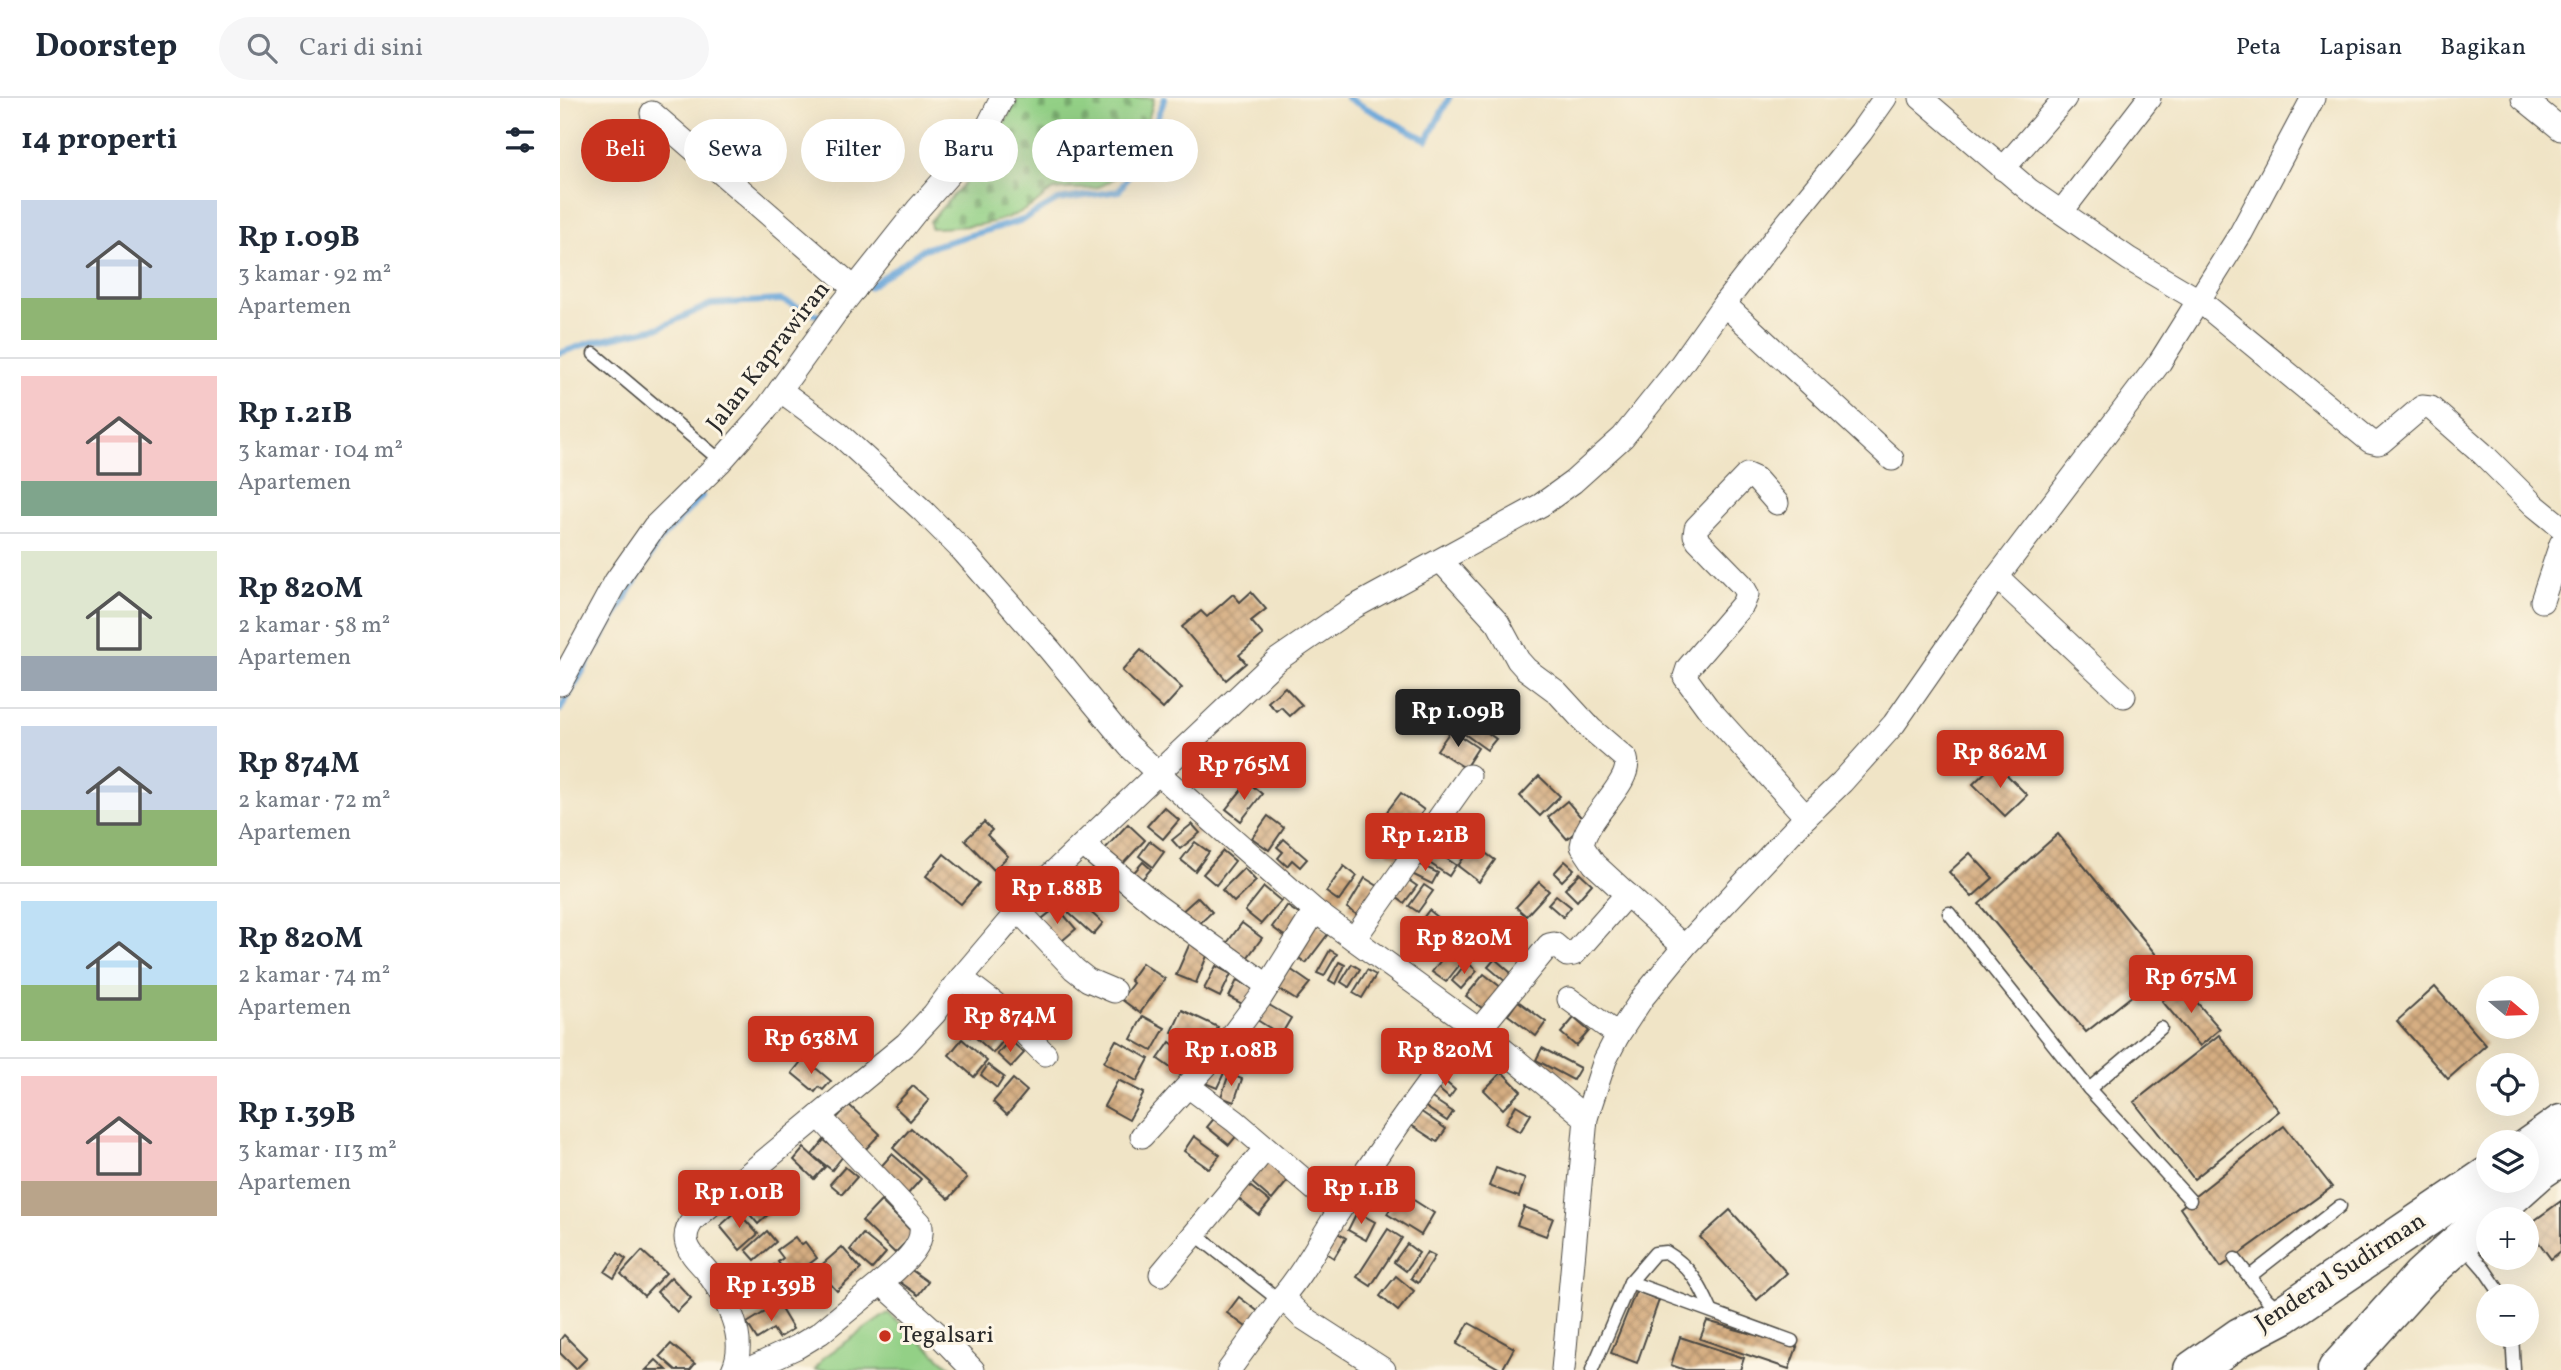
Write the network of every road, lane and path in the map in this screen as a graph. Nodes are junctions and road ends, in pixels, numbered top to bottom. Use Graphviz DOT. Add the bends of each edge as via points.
graph roads {
  1 [pos="1002,98"];
  2 [pos="1885,98"];
  3 [pos="1921,98"];
  4 [pos="2065,98"];
  5 [pos="2149,98"];
  6 [pos="2313,98"];
  7 [pos="2524,98"];
  8 [pos="652,113"];
  9 [pos="2561,130"];
  10 [pos="2003,169"];
  11 [pos="2062,211"];
  12 [pos="855,289"];
  13 [pos="2200,301"];
  14 [pos="1724,304"];
  15 [pos="594,354"];
  16 [pos="786,395"];
  17 [pos="1892,459"];
  18 [pos="721,461"];
  19 [pos="1777,503"];
  20 [pos="2561,527"];
  21 [pos="2561,544"];
  22 [pos="1441,561"];
  23 [pos="1997,577"];
  24 [pos="2542,601"];
  25 [pos="560,684"];
  26 [pos="2124,696"];
  27 [pos="1159,774"];
  28 [pos="1469,776"];
  29 [pos="1806,817"];
  30 [pos="1083,845"];
  31 [pos="1627,894"];
  32 [pos="1018,910"];
  33 [pos="1315,911"];
  34 [pos="1949,913"];
  35 [pos="1354,939"];
  36 [pos="1684,947"];
  37 [pos="961,978"];
  38 [pos="1268,986"];
  39 [pos="1114,991"];
  40 [pos="1569,999"];
  41 [pos="1476,1028"];
  42 [pos="2161,1028"];
  43 [pos="1618,1035"];
  44 [pos="1045,1054"];
  45 [pos="1188,1086"];
  46 [pos="2089,1089"];
  47 [pos="820,1116"];
  48 [pos="1586,1118"];
  49 [pos="2561,1124"];
  50 [pos="1142,1136"];
  51 [pos="2539,1140"];
  52 [pos="1266,1149"];
  53 [pos="2561,1156"];
  54 [pos="2476,1184"];
  55 [pos="2190,1200"];
  56 [pos="2340,1206"];
  57 [pos="1339,1210"];
  58 [pos="1195,1234"];
  59 [pos="2461,1242"];
  60 [pos="2235,1259"];
  61 [pos="1161,1274"];
  62 [pos="2249,1277"];
  63 [pos="1630,1282"];
  64 [pos="881,1283"];
  65 [pos="2494,1284"];
  66 [pos="1281,1299"];
  67 [pos="1711,1310"];
  68 [pos="2284,1314"];
  69 [pos="1792,1341"];
  70 [pos="2513,1347"];
  71 [pos="2227,1357"];
  72 [pos="733,1370"];
  73 [pos="747,1370"];
  74 [pos="974,1370"];
  75 [pos="1227,1370"];
  76 [pos="1384,1370"];
  77 [pos="1563,1370"];
  78 [pos="1592,1370"];
  79 [pos="2193,1370"];
  80 [pos="2337,1370"];
  81 [pos="2514,1370"];
  1 -- 12 [label="street, Jalan Kaprawiran" via="969,152"];
  2 -- 14 [label="street"];
  3 -- 10 [label="street"];
  4 -- 10 [label="street"];
  5 -- 11 [label="street"];
  6 -- 13 [label="street"];
  7 -- 9 [label="street"];
  8 -- 12 [label="street"];
  10 -- 11 [label="street"];
  11 -- 13 [label="street" via="2129,260"];
  12 -- 16 [label="street, Jalan Kaprawiran"];
  13 -- 20 [label="street" via="2370,440 2381,442 2422,407 2437,411"];
  13 -- 23 [label="street" via="2120,418"];
  14 -- 17 [label="street"];
  14 -- 22 [label="street" via="1645,410 1597,461 1541,505"];
  15 -- 18 [label="lane"];
  16 -- 18 [label="street, Jalan Kaprawiran"];
  16 -- 27 [label="street" via="838,433 962,550 1129,746"];
  18 -- 25 [label="street, Jalan Kaprawiran" via="654,527 616,580"];
  19 -- 29 [label="street" via="1747,475 1696,528 1698,540 1747,594 1685,677"];
  21 -- 24 [label="street"];
  22 -- 27 [label="street" via="1354,607 1277,660"];
  22 -- 31 [label="street" via="1498,623 1526,669 1557,692 1626,760 1627,773 1589,824 1582,846 1594,864"];
  23 -- 26 [label="street"];
  23 -- 29 [label="street" via="1894,724"];
  27 -- 30 [label="street"];
  27 -- 33 [label="street"];
  28 -- 35 [label="street"];
  29 -- 36 [label="street"];
  30 -- 32 [label="street"];
  30 -- 38 [label="street" via="1157,906"];
  31 -- 36 [label="street"];
  31 -- 41 [label="street" via="1574,954 1549,945 1501,1006"];
  32 -- 37 [label="street"];
  32 -- 39 [label="street" via="1074,969"];
  33 -- 35 [label="street"];
  33 -- 38 [label="street"];
  34 -- 46 [label="lane"];
  35 -- 41 [label="street"];
  36 -- 43 [label="street"];
  37 -- 44 [label="street" via="995,1004"];
  37 -- 47 [label="street" via="906,1044"];
  38 -- 45 [label="street"];
  40 -- 43 [label="street"];
  41 -- 48 [label="street"];
  41 -- 57 [label="street" via="1423,1087"];
  42 -- 46 [label="lane"];
  43 -- 48 [label="street"];
  45 -- 50 [label="street"];
  45 -- 52 [label="street"];
  46 -- 55 [label="lane"];
  47 -- 64 [label="street" via="920,1223 919,1242"];
  47 -- 72 [label="street" via="694,1219 686,1232 691,1251 716,1285 735,1325 738,1346"];
  48 -- 77 [label="street"];
  49 -- 51 [label="highway"];
  52 -- 57 [label="street"];
  52 -- 58 [label="street"];
  53 -- 59 [label="highway, Jenderal Sudirman"];
  54 -- 68 [label="highway, Jenderal Sudirman"];
  56 -- 62 [label="lane"];
  57 -- 66 [label="street"];
  58 -- 61 [label="street"];
  58 -- 66 [label="lane"];
  59 -- 65 [label="lane"];
  59 -- 80 [label="highway, Jenderal Sudirman" via="2421,1278"];
  60 -- 62 [label="lane"];
  62 -- 68 [label="lane"];
  63 -- 67 [label="lane"];
  63 -- 67 [label="lane" via="1655,1253 1666,1252 1687,1267"];
  63 -- 78 [label="lane"];
  64 -- 73 [label="street" via="797,1348"];
  64 -- 74 [label="street"];
  66 -- 75 [label="street"];
  66 -- 76 [label="street"];
  67 -- 69 [label="lane"];
  68 -- 71 [label="highway, Jenderal Sudirman"];
  70 -- 81 [label="lane"];
  71 -- 79 [label="highway, Jenderal Sudirman"];
}
